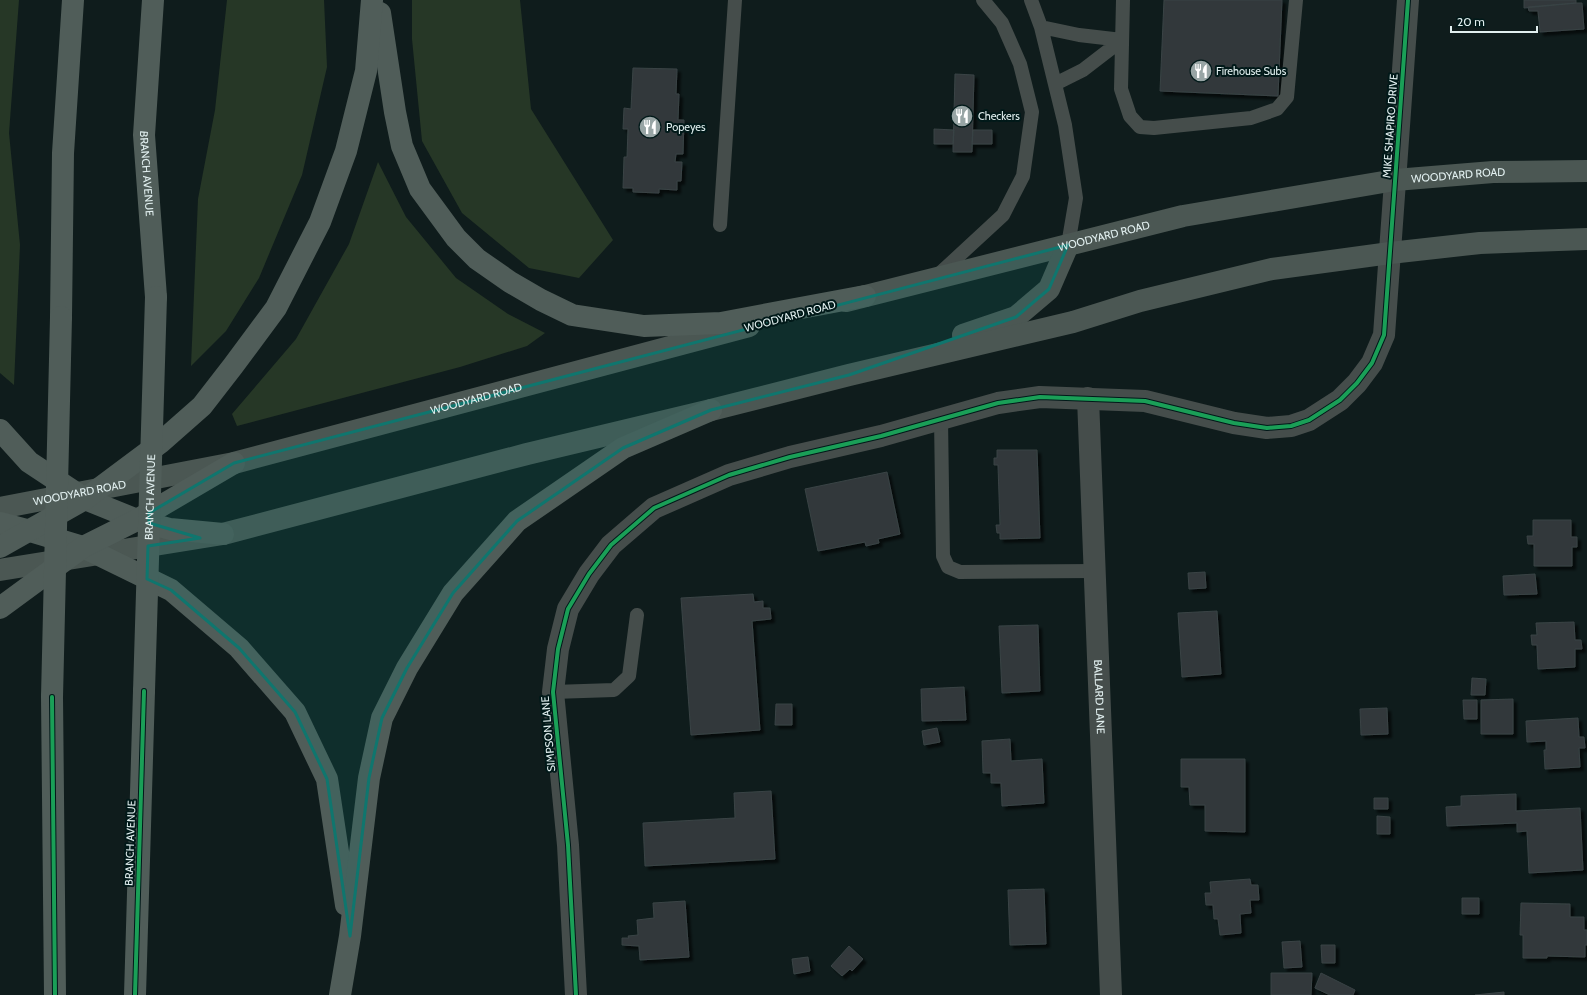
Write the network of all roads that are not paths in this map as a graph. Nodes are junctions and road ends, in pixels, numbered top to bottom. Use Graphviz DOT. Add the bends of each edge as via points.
graph roads {
  1 [pos="73,0"];
  2 [pos="153,0"];
  3 [pos="372,0"];
  4 [pos="378,0"];
  5 [pos="734,0"];
  6 [pos="984,0"];
  7 [pos="1031,0"];
  8 [pos="1123,0"];
  9 [pos="1296,0"];
  10 [pos="1408,0"];
  11 [pos="1041,27"];
  12 [pos="1122,40"];
  13 [pos="1055,84"];
  14 [pos="1587,171"];
  15 [pos="1395,180"];
  16 [pos="720,224"];
  17 [pos="1587,239"];
  18 [pos="1068,245"];
  19 [pos="1390,252"];
  20 [pos="934,278"];
  21 [pos="865,296"];
  22 [pos="849,375"];
  23 [pos="1088,398"];
  24 [pos="711,410"];
  25 [pos="941,419"];
  26 [pos="0,430"];
  27 [pos="234,463"];
  28 [pos="86,494"];
  29 [pos="0,508"];
  30 [pos="137,520"];
  31 [pos="0,523"];
  32 [pos="30,530"];
  33 [pos="223,534"];
  34 [pos="0,547"];
  35 [pos="82,554"];
  36 [pos="0,570"];
  37 [pos="1094,571"];
  38 [pos="0,608"];
  39 [pos="637,615"];
  40 [pos="553,692"];
  41 [pos="350,936"];
  42 [pos="55,995"];
  43 [pos="135,995"];
  44 [pos="340,995"];
  45 [pos="576,995"];
  46 [pos="1111,995"];
  1 -- 42 [label="highway, bridge" via="63,153 52,697"];
  2 -- 43 [label="highway, BRANCH AVENUE, bridge" via="144,135 156,297"];
  3 -- 28 [label="highway" via="366,71 346,151 320,222 276,308 202,406 160,443"];
  4 -- 21 [label="highway" via="402,146 420,189 456,238 477,259 510,282 572,315 644,326 721,322"];
  5 -- 16 [label="lane"];
  6 -- 20 [label="lane" via="1002,24 1014,50 1032,112 1023,176 1003,214"];
  7 -- 11 [label="lane"];
  8 -- 12 [label="lane"];
  9 -- 12 [label="lane" via="1287,97 1277,109 1251,118 1154,128 1140,127 1130,116 1122,89"];
  10 -- 15 [label="street, MIKE SHAPIRO DRIVE"];
  11 -- 12 [label="lane"];
  11 -- 13 [label="lane"];
  12 -- 13 [label="lane" via="1083,70"];
  13 -- 18 [label="lane" via="1065,125 1076,198"];
  14 -- 15 [label="main road, WOODYARD ROAD" via="1492,172"];
  15 -- 18 [label="main road, WOODYARD ROAD" via="1183,216"];
  15 -- 19 [label="street, MIKE SHAPIRO DRIVE"];
  17 -- 19 [label="main road" via="1480,243"];
  18 -- 20 [label="main road, WOODYARD ROAD"];
  18 -- 22 [label="main road" via="1049,289 1016,317"];
  19 -- 22 [label="main road" via="1272,269 1140,301 1073,322"];
  19 -- 23 [label="street, MIKE SHAPIRO DRIVE" via="1384,335 1372,363 1340,400 1309,420 1291,426 1267,428 1234,423 1145,401"];
  20 -- 21 [label="main road, WOODYARD ROAD"];
  21 -- 27 [label="main road, WOODYARD ROAD"];
  22 -- 24 [label="main road"];
  23 -- 25 [label="street, SIMPSON LANE" via="1040,397 998,403"];
  23 -- 37 [label="street, BALLARD LANE"];
  24 -- 33 [label="main road" via="527,454"];
  24 -- 41 [label="highway" via="623,448 517,521 453,593 407,668 382,718 368,778"];
  25 -- 37 [label="lane" via="944,556 948,567 960,572"];
  25 -- 40 [label="street, SIMPSON LANE" via="729,475 654,508 611,545 589,574 568,610 558,649"];
  26 -- 28 [label="highway" via="29,462"];
  27 -- 28 [label="main road, WOODYARD ROAD"];
  27 -- 30 [label="highway"];
  28 -- 29 [label="main road, WOODYARD ROAD"];
  28 -- 30 [label="highway"];
  28 -- 32 [label="highway"];
  30 -- 33 [label="highway" via="170,529"];
  30 -- 35 [label="highway"];
  31 -- 32 [label="highway"];
  32 -- 34 [label="highway"];
  32 -- 35 [label="highway"];
  33 -- 35 [label="main road"];
  35 -- 36 [label="main road"];
  35 -- 38 [label="highway"];
  35 -- 41 [label="highway" via="171,590 239,648 295,712 327,779"];
  37 -- 46 [label="street, BALLARD LANE"];
  39 -- 40 [label="lane" via="629,676 614,690"];
  40 -- 45 [label="street, SIMPSON LANE" via="568,846"];
  41 -- 44 [label="highway"];
}
